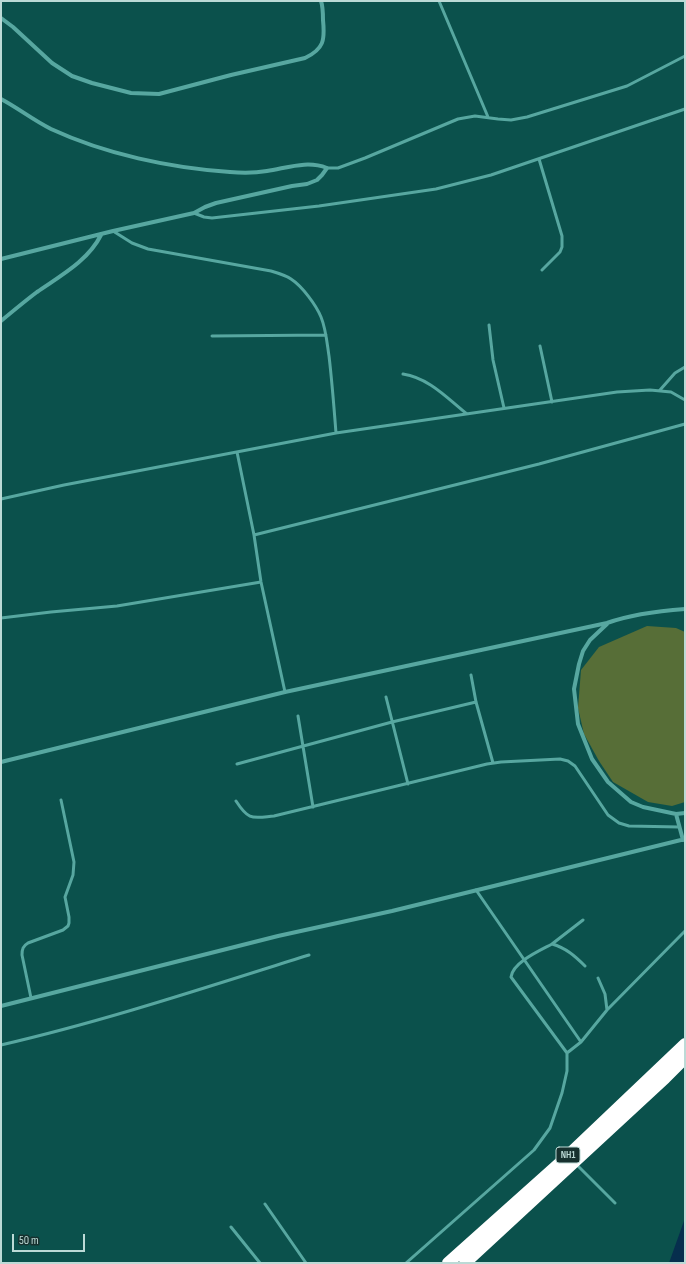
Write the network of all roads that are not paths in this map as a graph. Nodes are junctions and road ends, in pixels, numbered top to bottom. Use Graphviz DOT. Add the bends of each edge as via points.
graph roads {
  1 [pos="321,1"];
  2 [pos="439,1"];
  3 [pos="1,18"];
  4 [pos="685,56"];
  5 [pos="1,99"];
  6 [pos="685,109"];
  7 [pos="488,117"];
  8 [pos="539,159"];
  9 [pos="327,168"];
  10 [pos="194,213"];
  11 [pos="113,231"];
  12 [pos="101,235"];
  13 [pos="1,259"];
  14 [pos="542,270"];
  15 [pos="1,321"];
  16 [pos="489,325"];
  17 [pos="212,336"];
  18 [pos="326,336"];
  19 [pos="540,346"];
  20 [pos="685,367"];
  21 [pos="403,374"];
  22 [pos="660,390"];
  23 [pos="685,400"];
  24 [pos="552,402"];
  25 [pos="504,408"];
  26 [pos="467,414"];
  27 [pos="685,424"];
  28 [pos="336,433"];
  29 [pos="237,452"];
  30 [pos="1,499"];
  31 [pos="254,535"];
  32 [pos="261,582"];
  33 [pos="685,609"];
  34 [pos="1,618"];
  35 [pos="607,623"];
  36 [pos="471,675"];
  37 [pos="285,692"];
  38 [pos="386,697"];
  39 [pos="476,702"];
  40 [pos="298,716"];
  41 [pos="392,722"];
  42 [pos="302,746"];
  43 [pos="1,762"];
  44 [pos="493,763"];
  45 [pos="237,764"];
  46 [pos="408,784"];
  47 [pos="61,800"];
  48 [pos="236,801"];
  49 [pos="313,807"];
  50 [pos="685,813"];
  51 [pos="676,814"];
  52 [pos="679,827"];
  53 [pos="684,840"];
  54 [pos="476,890"];
  55 [pos="583,920"];
  56 [pos="685,931"];
  57 [pos="552,944"];
  58 [pos="309,955"];
  59 [pos="524,960"];
  60 [pos="586,966"];
  61 [pos="598,978"];
  62 [pos="31,998"];
  63 [pos="1,1006"];
  64 [pos="607,1010"];
  65 [pos="581,1042"];
  66 [pos="685,1044"];
  67 [pos="1,1045"];
  68 [pos="567,1053"];
  69 [pos="685,1058"];
  70 [pos="571,1159"];
  71 [pos="615,1203"];
  72 [pos="265,1204"];
  73 [pos="231,1228"];
  74 [pos="260,1263"];
  75 [pos="306,1263"];
  76 [pos="406,1263"];
  77 [pos="448,1263"];
  78 [pos="465,1263"];
  1 -- 3 [label="street" via="324,38 314,53 305,58 231,74 158,94 131,93 72,76 52,63"];
  2 -- 7 [label="lane"];
  4 -- 7 [label="lane" via="627,86 527,117 511,120"];
  5 -- 9 [label="street" via="55,131 151,162 231,172 266,171 313,164"];
  6 -- 8 [label="lane"];
  7 -- 9 [label="lane" via="458,119 365,158 338,168"];
  8 -- 10 [label="lane" via="436,189 212,218"];
  8 -- 14 [label="lane" via="562,236 560,252"];
  9 -- 10 [label="street" via="312,182 216,203"];
  10 -- 11 [label="street"];
  11 -- 12 [label="street"];
  11 -- 18 [label="lane" via="148,249 282,274 301,288 314,304 321,316"];
  12 -- 13 [label="street"];
  12 -- 15 [label="street" via="97,244 84,258"];
  16 -- 25 [label="lane"];
  17 -- 18 [label="lane"];
  18 -- 28 [label="lane"];
  19 -- 24 [label="lane"];
  20 -- 22 [label="lane" via="675,373"];
  21 -- 26 [label="lane" via="433,386"];
  22 -- 23 [label="lane" via="671,392"];
  22 -- 24 [label="lane" via="617,392"];
  24 -- 25 [label="lane"];
  25 -- 26 [label="lane"];
  26 -- 28 [label="lane"];
  27 -- 31 [label="lane" via="532,466"];
  28 -- 29 [label="lane"];
  29 -- 30 [label="lane"];
  29 -- 31 [label="lane"];
  31 -- 32 [label="lane"];
  32 -- 34 [label="lane" via="117,606"];
  32 -- 37 [label="lane"];
  33 -- 35 [label="street" via="637,615"];
  35 -- 37 [label="street"];
  35 -- 51 [label="street" via="590,640 579,664 574,689 578,724 592,759 608,782 631,802"];
  36 -- 39 [label="lane"];
  37 -- 43 [label="street"];
  38 -- 41 [label="lane"];
  39 -- 41 [label="lane"];
  39 -- 44 [label="lane"];
  40 -- 42 [label="lane"];
  41 -- 42 [label="lane"];
  41 -- 46 [label="lane"];
  42 -- 45 [label="lane"];
  42 -- 49 [label="lane"];
  44 -- 46 [label="lane"];
  44 -- 52 [label="lane" via="560,759 568,761 575,766 608,815 619,822 629,826"];
  46 -- 49 [label="lane"];
  47 -- 62 [label="lane" via="74,862 73,875 65,897 69,923 63,930 24,946 22,955"];
  48 -- 49 [label="lane" via="243,813 254,817 274,816"];
  50 -- 51 [label="street"];
  51 -- 52 [label="street"];
  52 -- 53 [label="street"];
  53 -- 54 [label="street"];
  54 -- 59 [label="lane"];
  54 -- 62 [label="street"];
  55 -- 57 [label="lane"];
  56 -- 64 [label="lane"];
  57 -- 59 [label="lane"];
  57 -- 60 [label="lane" via="561,946"];
  58 -- 67 [label="lane" via="168,999"];
  59 -- 65 [label="lane"];
  59 -- 68 [label="lane" via="511,977"];
  61 -- 64 [label="lane"];
  62 -- 63 [label="street"];
  64 -- 65 [label="lane"];
  65 -- 68 [label="lane"];
  66 -- 70 [label="highway, NH1"];
  68 -- 76 [label="lane" via="567,1071 562,1093 550,1128 534,1150"];
  69 -- 70 [label="highway, NH1"];
  70 -- 71 [label="lane"];
  70 -- 77 [label="highway, NH1"];
  70 -- 78 [label="highway, NH1"];
  72 -- 75 [label="lane"];
  73 -- 74 [label="lane"];
}
